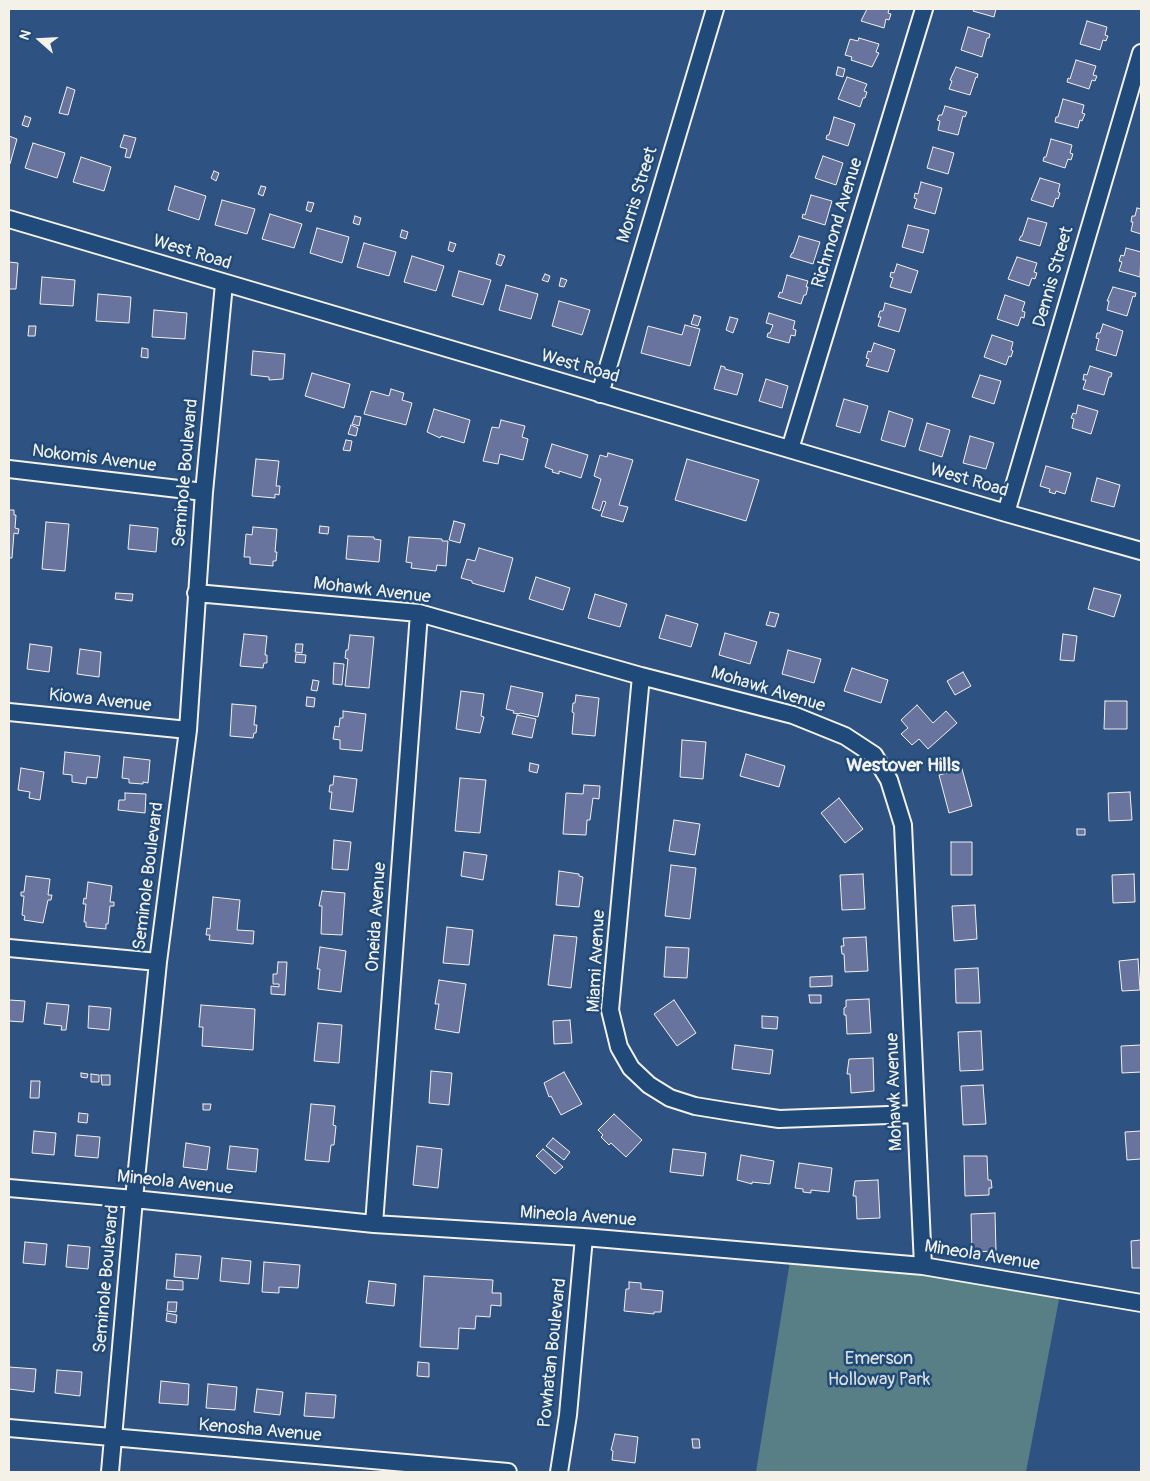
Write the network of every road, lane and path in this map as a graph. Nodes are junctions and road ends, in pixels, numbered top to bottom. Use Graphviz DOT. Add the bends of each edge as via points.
graph roads {
  1 [pos="715,9"];
  2 [pos="924,9"];
  3 [pos="1141,53"];
  4 [pos="9,219"];
  5 [pos="224,284"];
  6 [pos="600,394"];
  7 [pos="790,449"];
  8 [pos="9,469"];
  9 [pos="204,492"];
  10 [pos="1006,512"];
  11 [pos="1141,550"];
  12 [pos="196,593"];
  13 [pos="419,614"];
  14 [pos="641,676"];
  15 [pos="9,712"];
  16 [pos="188,730"];
  17 [pos="9,948"];
  18 [pos="158,962"];
  19 [pos="916,1114"];
  20 [pos="9,1188"];
  21 [pos="134,1198"];
  22 [pos="374,1224"];
  23 [pos="584,1237"];
  24 [pos="922,1266"];
  25 [pos="1141,1303"];
  26 [pos="9,1428"];
  27 [pos="112,1439"];
  28 [pos="110,1472"];
  29 [pos="508,1472"];
  30 [pos="559,1472"];
  1 -- 6 [label="street, Morris Street"];
  2 -- 7 [label="street, Richmond Avenue"];
  3 -- 10 [label="street, Dennis Street"];
  4 -- 5 [label="street, West Road"];
  5 -- 6 [label="street, West Road"];
  5 -- 9 [label="street, Seminole Boulevard"];
  6 -- 7 [label="street, West Road"];
  7 -- 10 [label="street, West Road"];
  8 -- 9 [label="street, Nokomis Avenue"];
  9 -- 12 [label="street, Seminole Boulevard"];
  10 -- 11 [label="street, West Road"];
  12 -- 13 [label="street, Mohawk Avenue"];
  12 -- 16 [label="street, Seminole Boulevard"];
  13 -- 14 [label="street, Mohawk Avenue"];
  13 -- 22 [label="street, Oneida Avenue"];
  14 -- 19 [label="street, Mohawk Avenue" via="793,715 845,736 874,755 889,780 903,825"];
  14 -- 19 [label="street, Miami Avenue" via="610,1010 619,1047 631,1068 670,1098 732,1112 779,1119"];
  15 -- 16 [label="street, Kiowa Avenue"];
  16 -- 18 [label="street, Seminole Boulevard"];
  17 -- 18 [label="street"];
  18 -- 21 [label="street, Seminole Boulevard"];
  19 -- 24 [label="street, Mohawk Avenue"];
  20 -- 21 [label="street, Mineola Avenue"];
  21 -- 22 [label="street, Mineola Avenue"];
  21 -- 27 [label="street, Seminole Boulevard"];
  22 -- 23 [label="street, Mineola Avenue"];
  23 -- 24 [label="street, Mineola Avenue"];
  23 -- 30 [label="street, Powhatan Boulevard" via="568,1415"];
  24 -- 25 [label="street, Mineola Avenue"];
  26 -- 27 [label="street, Kenosha Avenue"];
  27 -- 28 [label="street, Seminole Boulevard"];
  27 -- 29 [label="street, Kenosha Avenue"];
}
